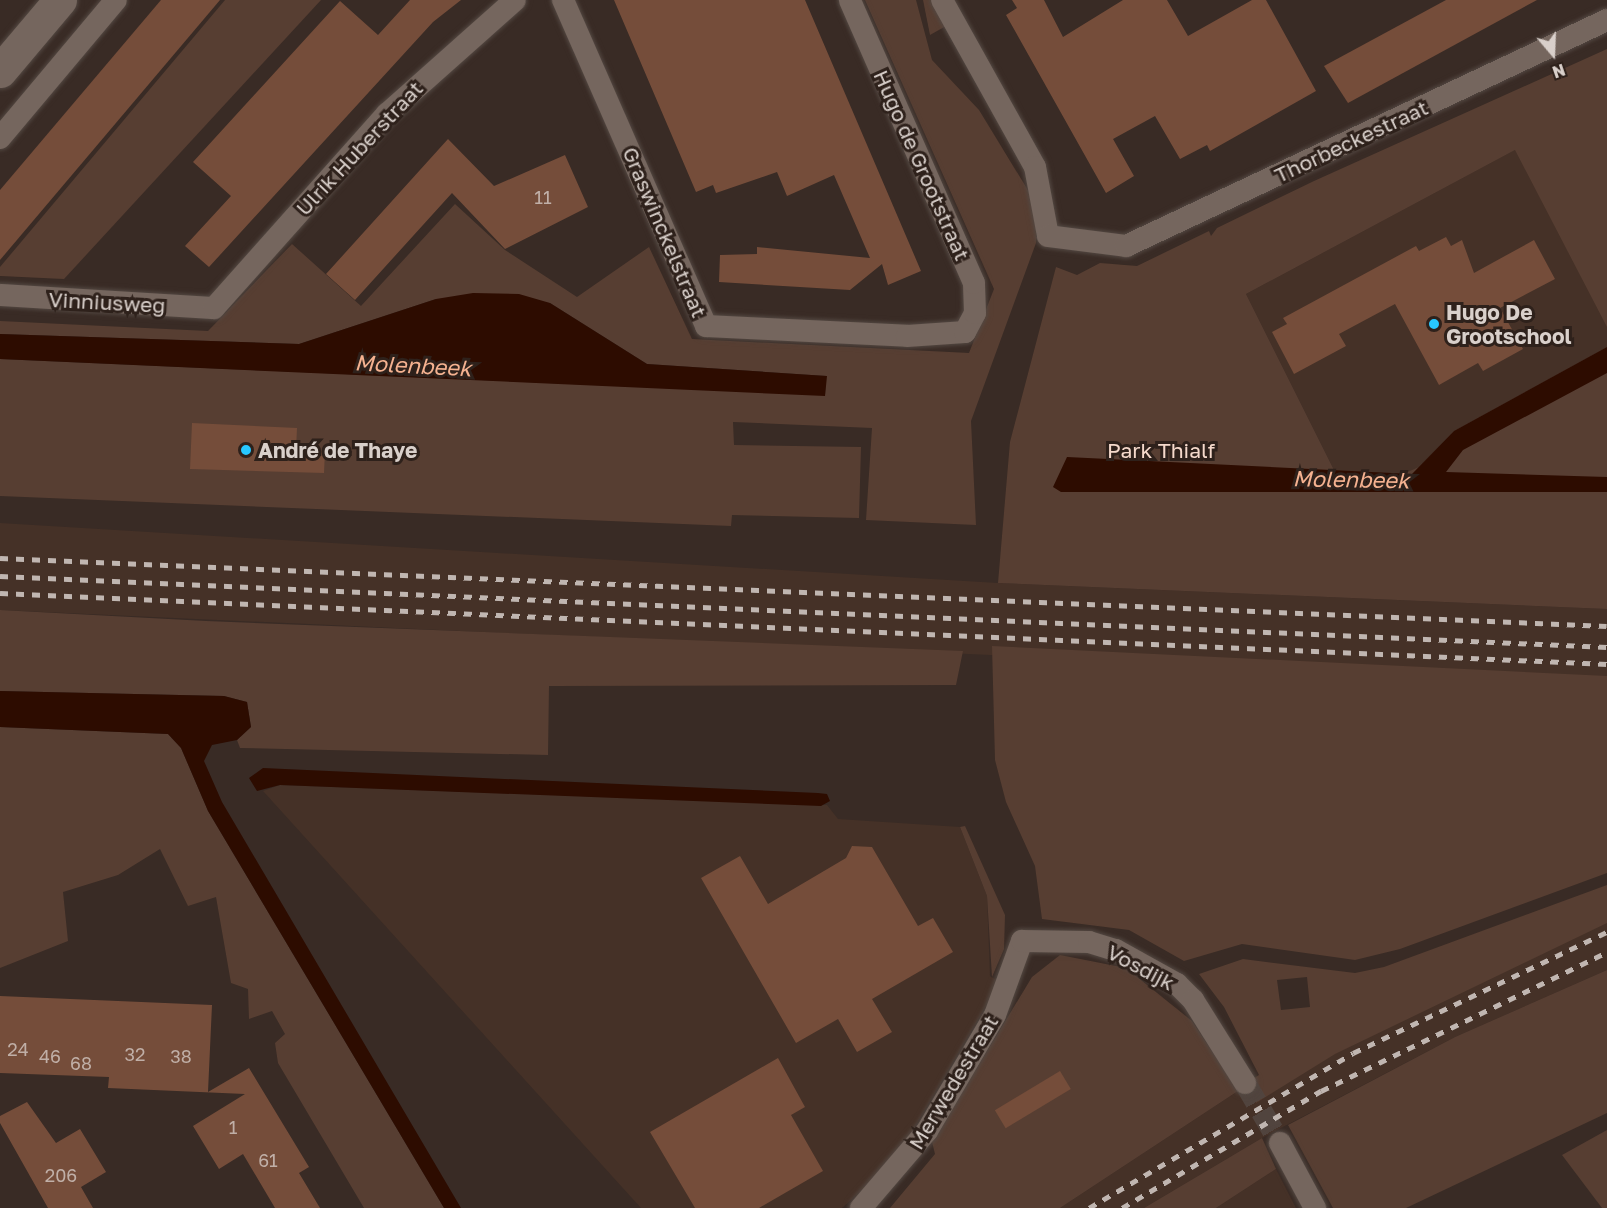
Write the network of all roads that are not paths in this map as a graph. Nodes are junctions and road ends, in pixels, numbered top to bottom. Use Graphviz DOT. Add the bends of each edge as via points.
graph roads {
  1 [pos="60,0"];
  2 [pos="116,0"];
  3 [pos="515,0"];
  4 [pos="562,0"];
  5 [pos="850,0"];
  6 [pos="942,0"];
  7 [pos="1607,20"];
  8 [pos="0,71"];
  9 [pos="0,138"];
  10 [pos="0,295"];
  11 [pos="214,308"];
  12 [pos="965,332"];
  13 [pos="1022,941"];
  14 [pos="1245,1083"];
  15 [pos="1280,1143"];
  16 [pos="861,1208"];
  17 [pos="1315,1208"];
  1 -- 8 [label="main road"];
  2 -- 9 [label="street"];
  3 -- 11 [label="street, Ulrik Huberstraat" via="387,114"];
  4 -- 12 [label="street, Graswinckelstraat" via="706,326 907,336"];
  5 -- 12 [label="street, Hugo de Grootstraat" via="974,283 975,313"];
  6 -- 7 [label="street, Thorbeckestraat" via="1035,167 1048,236 1126,246 1157,235"];
  10 -- 11 [label="street, Vinniusweg"];
  13 -- 14 [label="street, Vosdijk" via="1089,942 1116,950 1177,984 1193,1000"];
  13 -- 16 [label="street, Merwedestraat" via="995,1015 927,1131"];
  15 -- 17 [label="street"];
}
